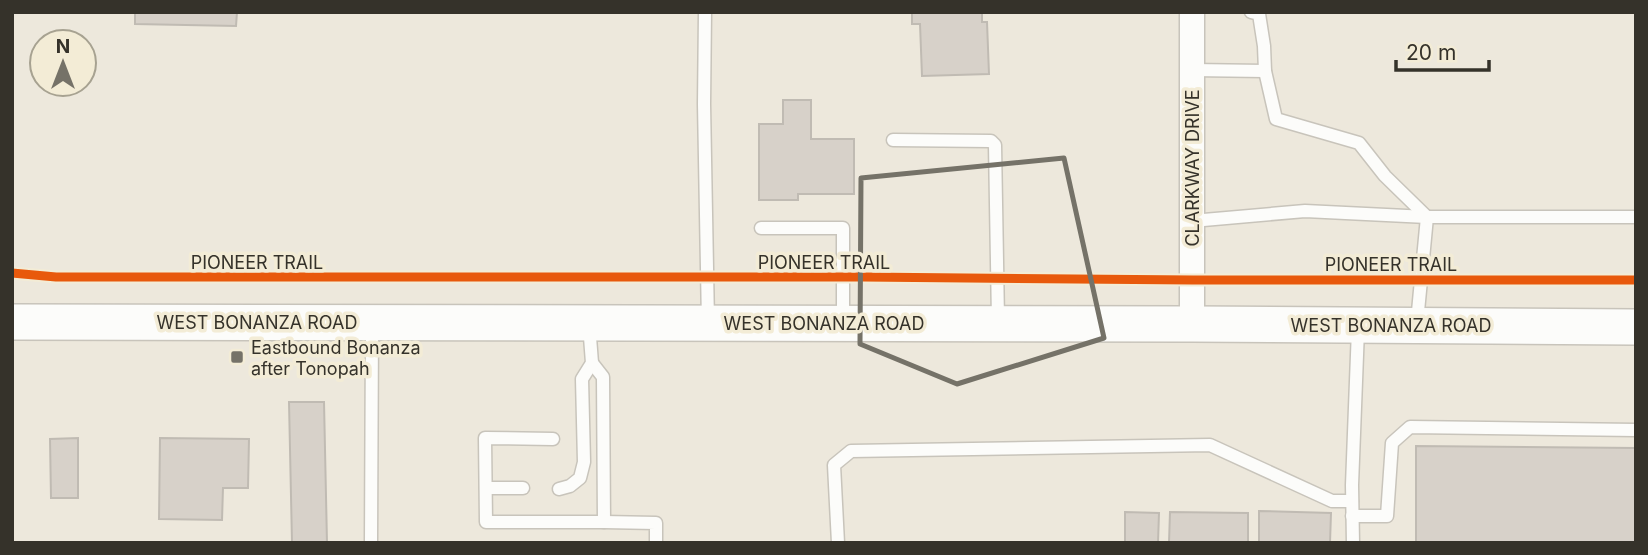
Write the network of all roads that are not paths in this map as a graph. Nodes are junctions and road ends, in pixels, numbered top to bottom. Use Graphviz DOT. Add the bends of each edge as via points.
graph roads {
  1 [pos="705,12"];
  2 [pos="1192,12"];
  3 [pos="1251,12"];
  4 [pos="1192,70"];
  5 [pos="1265,71"];
  6 [pos="893,140"];
  7 [pos="1427,217"];
  8 [pos="1636,217"];
  9 [pos="1192,221"];
  10 [pos="761,228"];
  11 [pos="12,322"];
  12 [pos="372,322"];
  13 [pos="589,322"];
  14 [pos="708,323"];
  15 [pos="844,323"];
  16 [pos="998,324"];
  17 [pos="1192,324"];
  18 [pos="1359,325"];
  19 [pos="1417,325"];
  20 [pos="1636,327"];
  21 [pos="592,363"];
  22 [pos="1636,429"];
  23 [pos="553,439"];
  24 [pos="486,488"];
  25 [pos="523,488"];
  26 [pos="559,489"];
  27 [pos="1352,501"];
  28 [pos="1352,516"];
  29 [pos="604,522"];
  30 [pos="370,543"];
  31 [pos="656,543"];
  32 [pos="838,543"];
  33 [pos="1353,543"];
  1 -- 14 [label="lane"];
  2 -- 4 [label="street, CLARKWAY DRIVE"];
  3 -- 5 [label="lane" via="1259,14"];
  4 -- 5 [label="lane"];
  4 -- 9 [label="street, CLARKWAY DRIVE"];
  5 -- 7 [label="lane" via="1276,120 1359,143"];
  6 -- 16 [label="lane" via="991,141 995,145"];
  7 -- 8 [label="lane"];
  7 -- 9 [label="lane" via="1305,211"];
  7 -- 19 [label="lane"];
  9 -- 17 [label="street, CLARKWAY DRIVE"];
  10 -- 15 [label="lane" via="843,228"];
  11 -- 12 [label="main road, WEST BONANZA ROAD"];
  12 -- 13 [label="main road, WEST BONANZA ROAD"];
  12 -- 30 [label="lane"];
  13 -- 14 [label="main road, WEST BONANZA ROAD"];
  13 -- 21 [label="lane"];
  14 -- 15 [label="main road, WEST BONANZA ROAD"];
  15 -- 16 [label="main road, WEST BONANZA ROAD"];
  16 -- 17 [label="main road, WEST BONANZA ROAD"];
  17 -- 18 [label="main road, WEST BONANZA ROAD"];
  18 -- 19 [label="main road, WEST BONANZA ROAD"];
  18 -- 27 [label="lane"];
  19 -- 20 [label="main road, WEST BONANZA ROAD"];
  21 -- 26 [label="lane" via="582,379 580,478"];
  21 -- 29 [label="lane" via="603,377"];
  22 -- 28 [label="lane" via="1410,427 1392,443 1387,516"];
  23 -- 24 [label="lane" via="485,438"];
  24 -- 25 [label="lane"];
  24 -- 29 [label="lane" via="486,522"];
  27 -- 28 [label="lane"];
  27 -- 32 [label="lane" via="1332,501 1210,445 851,451 834,465"];
  28 -- 33 [label="lane"];
  29 -- 31 [label="lane" via="656,523"];
}
